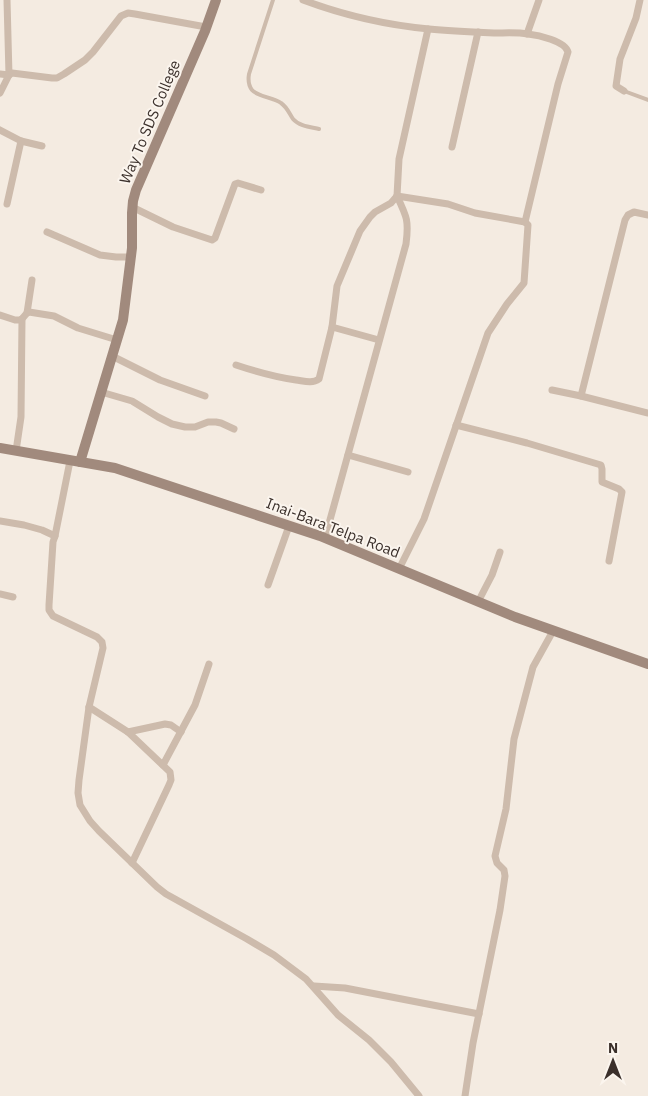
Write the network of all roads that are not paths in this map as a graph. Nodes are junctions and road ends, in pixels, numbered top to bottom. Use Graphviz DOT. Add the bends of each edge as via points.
graph roads {
  1 [pos="7,0"];
  2 [pos="216,0"];
  3 [pos="273,0"];
  4 [pos="303,0"];
  5 [pos="539,0"];
  6 [pos="640,0"];
  7 [pos="206,27"];
  8 [pos="428,29"];
  9 [pos="478,32"];
  10 [pos="527,34"];
  11 [pos="0,74"];
  12 [pos="9,75"];
  13 [pos="624,91"];
  14 [pos="0,94"];
  15 [pos="648,100"];
  16 [pos="319,129"];
  17 [pos="0,130"];
  18 [pos="21,141"];
  19 [pos="42,146"];
  20 [pos="452,147"];
  21 [pos="261,190"];
  22 [pos="397,196"];
  23 [pos="8,204"];
  24 [pos="132,207"];
  25 [pos="648,215"];
  26 [pos="524,222"];
  27 [pos="47,232"];
  28 [pos="131,257"];
  29 [pos="32,280"];
  30 [pos="0,314"];
  31 [pos="25,316"];
  32 [pos="332,327"];
  33 [pos="117,340"];
  34 [pos="379,340"];
  35 [pos="112,356"];
  36 [pos="236,365"];
  37 [pos="552,390"];
  38 [pos="101,392"];
  39 [pos="205,396"];
  40 [pos="581,396"];
  41 [pos="648,413"];
  42 [pos="456,425"];
  43 [pos="234,429"];
  44 [pos="0,448"];
  45 [pos="16,451"];
  46 [pos="348,455"];
  47 [pos="75,462"];
  48 [pos="408,472"];
  49 [pos="0,521"];
  50 [pos="289,526"];
  51 [pos="55,536"];
  52 [pos="325,538"];
  53 [pos="500,552"];
  54 [pos="608,561"];
  55 [pos="400,569"];
  56 [pos="268,585"];
  57 [pos="0,594"];
  58 [pos="13,597"];
  59 [pos="478,602"];
  60 [pos="553,631"];
  61 [pos="209,664"];
  62 [pos="648,664"];
  63 [pos="89,707"];
  64 [pos="128,732"];
  65 [pos="181,732"];
  66 [pos="163,765"];
  67 [pos="132,863"];
  68 [pos="314,986"];
  69 [pos="479,1014"];
  70 [pos="419,1096"];
  71 [pos="465,1096"];
  1 -- 12 [label="street"];
  2 -- 7 [label="street, Way To SDS College"];
  3 -- 16 [label="lane" via="248,82 256,93 283,104 298,123"];
  4 -- 8 [label="street" via="362,18"];
  5 -- 10 [label="street"];
  6 -- 13 [label="street" via="620,59 616,86"];
  7 -- 12 [label="street" via="128,13 117,20 85,60 64,74 52,78"];
  7 -- 24 [label="street, Way To SDS College" via="136,190"];
  8 -- 9 [label="street"];
  8 -- 22 [label="street" via="399,159"];
  9 -- 10 [label="street"];
  9 -- 20 [label="street"];
  10 -- 26 [label="street" via="559,43 568,52"];
  11 -- 12 [label="street"];
  12 -- 14 [label="street"];
  13 -- 15 [label="lane"];
  17 -- 18 [label="street"];
  18 -- 19 [label="street"];
  18 -- 23 [label="street"];
  21 -- 24 [label="street" via="235,184 212,240"];
  22 -- 26 [label="street"];
  22 -- 32 [label="street" via="375,212 360,231 337,286"];
  22 -- 34 [label="street" via="407,218 406,244"];
  24 -- 28 [label="street, Way To SDS College"];
  25 -- 40 [label="street" via="634,212 625,220"];
  26 -- 42 [label="street" via="528,225 524,283 488,333"];
  27 -- 28 [label="street" via="100,254"];
  28 -- 33 [label="street, Way To SDS College" via="123,320"];
  29 -- 31 [label="street"];
  30 -- 31 [label="street" via="17,321"];
  31 -- 33 [label="street" via="54,316 78,328"];
  31 -- 45 [label="street"];
  32 -- 34 [label="street"];
  32 -- 36 [label="street" via="320,376 315,382 260,374"];
  33 -- 35 [label="street, Way To SDS College"];
  34 -- 46 [label="street"];
  35 -- 38 [label="street, Way To SDS College"];
  35 -- 39 [label="street" via="160,380"];
  37 -- 40 [label="street"];
  38 -- 43 [label="street" via="132,401 172,424 195,427 216,422"];
  38 -- 47 [label="street, Way To SDS College"];
  40 -- 41 [label="street"];
  42 -- 54 [label="street" via="601,465 602,482 622,492"];
  42 -- 55 [label="street" via="424,519"];
  44 -- 45 [label="street, Inai-Bara Telpa Road"];
  45 -- 47 [label="street, Inai-Bara Telpa Road"];
  46 -- 48 [label="street"];
  46 -- 52 [label="street"];
  47 -- 50 [label="street, Inai-Bara Telpa Road" via="115,468"];
  47 -- 51 [label="street"];
  49 -- 51 [label="street"];
  50 -- 52 [label="street, Inai-Bara Telpa Road"];
  50 -- 56 [label="street"];
  51 -- 63 [label="street" via="48,605 50,613 98,637 103,644"];
  52 -- 55 [label="street, Inai-Bara Telpa Road"];
  53 -- 59 [label="street"];
  55 -- 59 [label="street, Inai-Bara Telpa Road"];
  57 -- 58 [label="street"];
  59 -- 60 [label="street, Inai-Bara Telpa Road"];
  60 -- 62 [label="street, Inai-Bara Telpa Road"];
  60 -- 69 [label="street" via="533,667 514,739 506,809 495,856 505,876"];
  61 -- 65 [label="street" via="195,705"];
  63 -- 64 [label="street"];
  63 -- 67 [label="street" via="79,780 80,805 90,821"];
  64 -- 65 [label="street" via="165,724"];
  64 -- 66 [label="street"];
  65 -- 66 [label="street"];
  66 -- 67 [label="street" via="170,772 171,780"];
  67 -- 68 [label="street" via="166,894 274,955"];
  68 -- 69 [label="street" via="345,988"];
  68 -- 70 [label="street" via="338,1015 391,1062"];
  69 -- 71 [label="street"];
}
